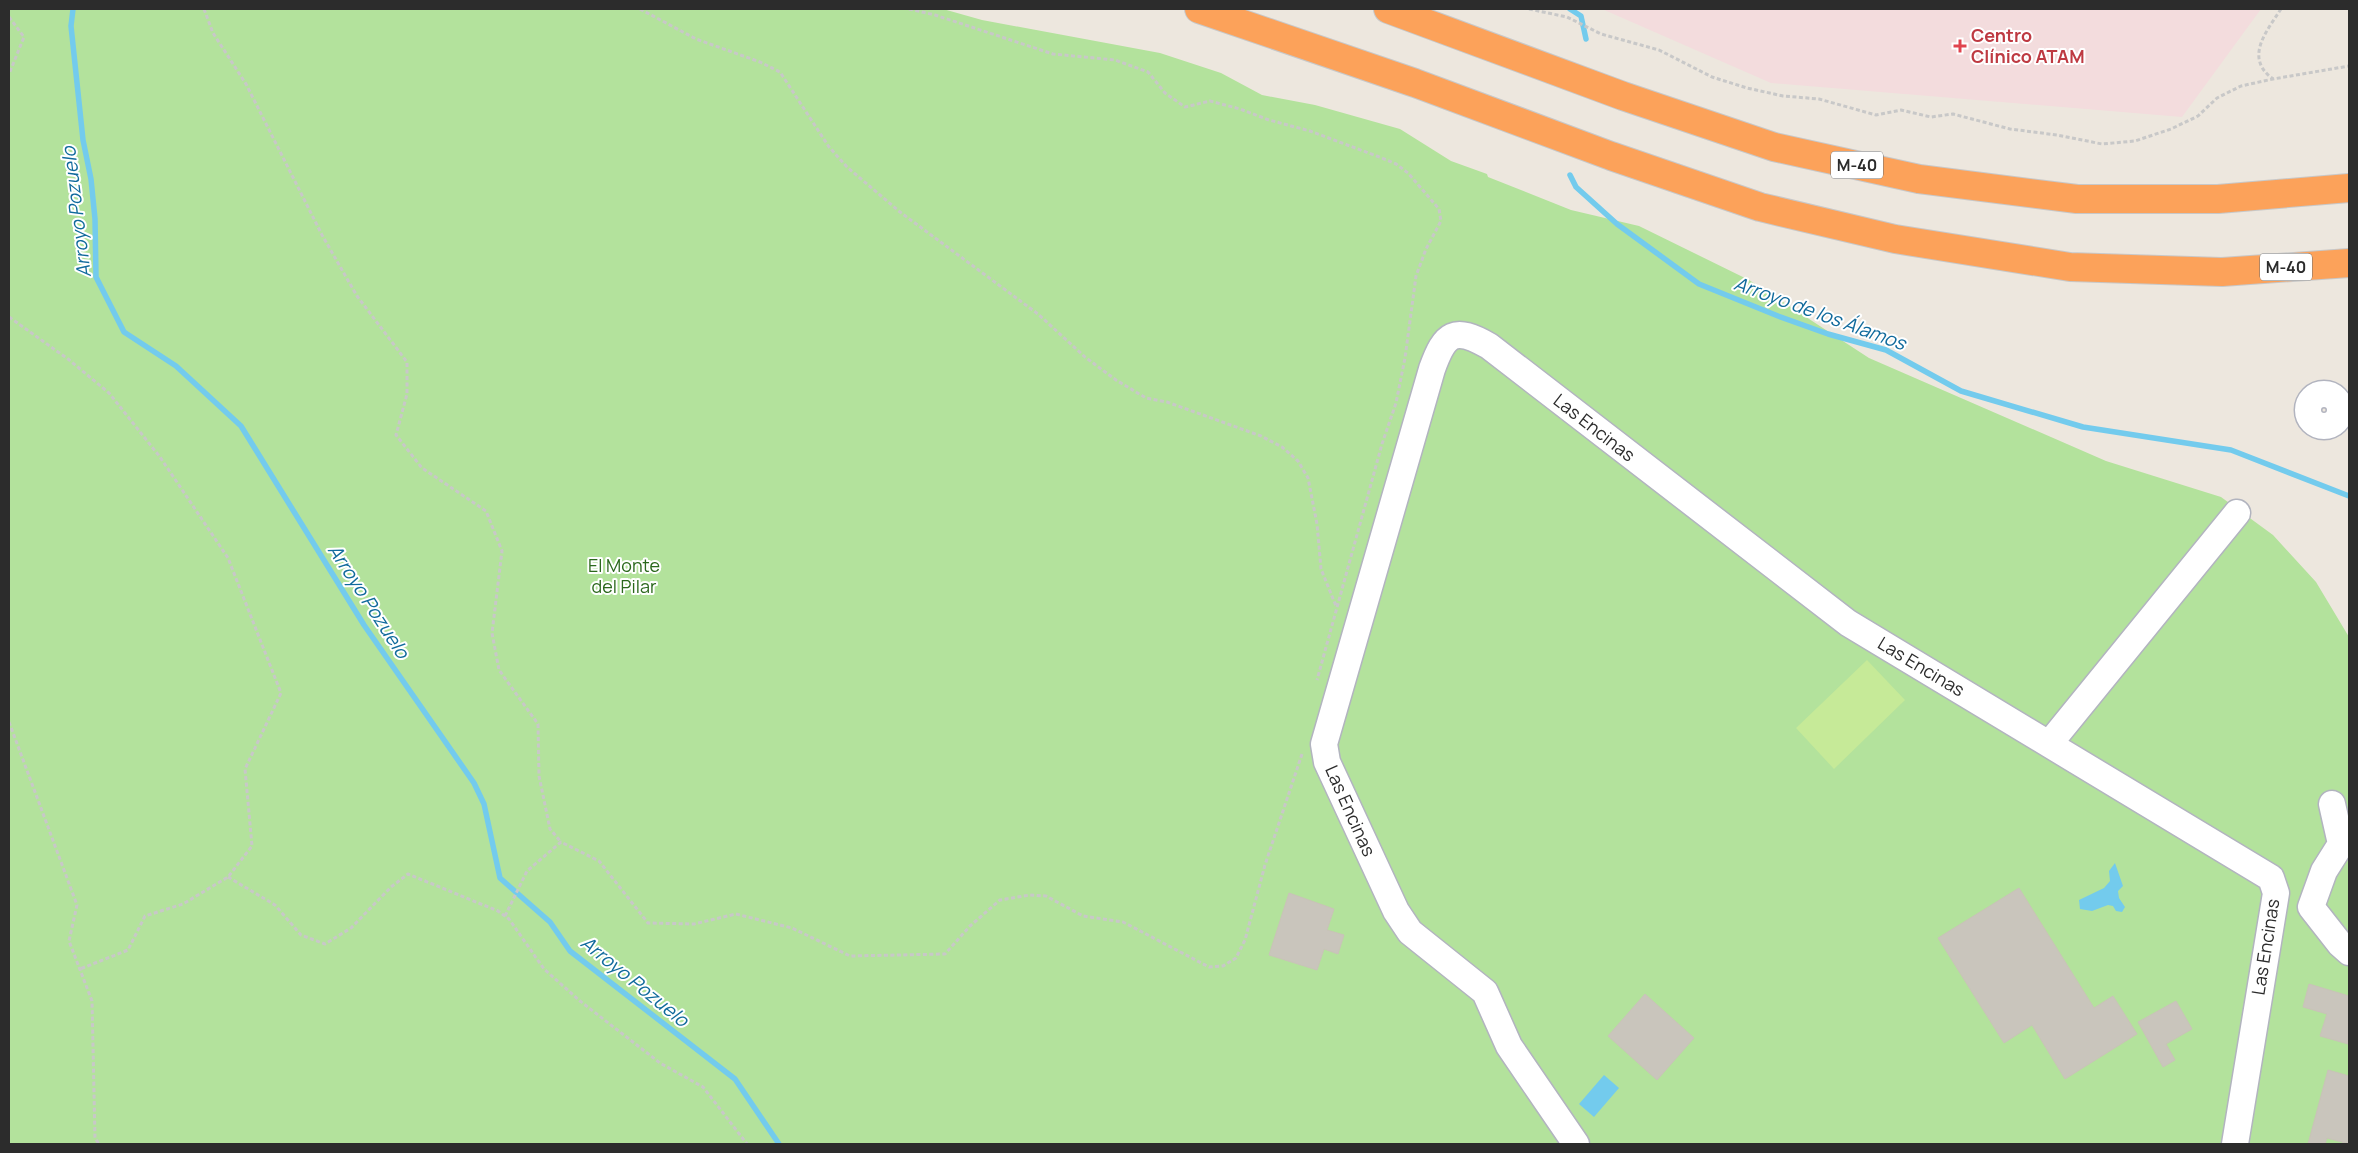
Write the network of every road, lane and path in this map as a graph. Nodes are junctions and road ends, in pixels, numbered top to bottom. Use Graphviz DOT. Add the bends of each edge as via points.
graph roads {
  1 [pos="204,9"];
  2 [pos="640,9"];
  3 [pos="909,9"];
  4 [pos="1200,9"];
  5 [pos="1388,9"];
  6 [pos="1528,9"];
  7 [pos="2282,9"];
  8 [pos="9,17"];
  9 [pos="2349,66"];
  10 [pos="9,74"];
  11 [pos="2272,79"];
  12 [pos="2349,188"];
  13 [pos="2349,262"];
  14 [pos="9,317"];
  15 [pos="2237,513"];
  16 [pos="1336,606"];
  17 [pos="1317,682"];
  18 [pos="9,722"];
  19 [pos="2049,744"];
  20 [pos="1302,751"];
  21 [pos="2332,804"];
  22 [pos="561,842"];
  23 [pos="2345,846"];
  24 [pos="228,877"];
  25 [pos="2276,893"];
  26 [pos="2311,907"];
  27 [pos="505,916"];
  28 [pos="2340,929"];
  29 [pos="2349,952"];
  30 [pos="80,969"];
  31 [pos="99,1144"];
  32 [pos="747,1144"];
  33 [pos="1576,1144"];
  34 [pos="2235,1144"];
  1 -- 22 [label="path" via="213,33 246,84 322,235 357,296 407,362 406,394 396,435 422,468 486,511 502,551 492,633 499,670 538,724 539,776 550,829"];
  2 -- 16 [label="path" via="696,39 780,72 829,147 847,167 900,212 1038,314 1116,380 1146,398 1167,402 1261,436 1282,447 1298,461 1308,478 1321,569"];
  3 -- 16 [label="path" via="1053,54 1116,60 1148,72 1165,93 1185,107 1210,101 1310,131 1382,158 1408,173 1439,209 1441,221 1416,276 1396,404"];
  4 -- 13 [label="highway, M-40" via="1760,207 1895,239 2070,267 2222,272"];
  5 -- 12 [label="highway, M-40" via="1623,96 1774,146 1919,179 2077,199 2218,199"];
  6 -- 11 [label="path" via="1567,17 1601,34 1659,50 1712,77 1747,88 1819,99 1876,115 1902,110 1931,117 1952,114 2010,129 2102,144 2135,141 2171,129 2198,116 2217,98 2241,86"];
  7 -- 11 [label="path" via="2265,34 2258,56 2262,71"];
  8 -- 10 [label="path" via="24,37"];
  9 -- 11 [label="path"];
  14 -- 24 [label="path" via="109,393 160,457 228,558 278,684 281,692 245,769 252,846"];
  15 -- 19 [label="street"];
  16 -- 17 [label="path"];
  18 -- 30 [label="path" via="77,905 69,940"];
  19 -- 25 [label="street, Las Encinas" via="2271,878"];
  19 -- 33 [label="street, Las Encinas" via="1848,623 1488,346 1465,334 1448,339 1432,369 1324,744 1327,762 1396,911 1410,932 1485,992 1509,1046"];
  20 -- 22 [label="path" via="1244,940 1236,958 1223,966 1209,967 1123,922 1083,916 1046,896 1000,900 945,954 850,956 792,928 736,914 694,924 648,923 599,861"];
  21 -- 23 [label="street"];
  22 -- 27 [label="path" via="527,871"];
  23 -- 26 [label="street" via="2324,871"];
  24 -- 27 [label="path" via="275,905 301,935 324,944 351,928 408,874 470,898"];
  24 -- 30 [label="path" via="183,904 145,916 128,950"];
  25 -- 26 [label="street"];
  25 -- 34 [label="street, Las Encinas"];
  26 -- 28 [label="street"];
  27 -- 32 [label="path" via="544,969 606,1023 660,1063 703,1087"];
  28 -- 29 [label="street"];
  30 -- 31 [label="path" via="92,1001 95,1138"];
}
